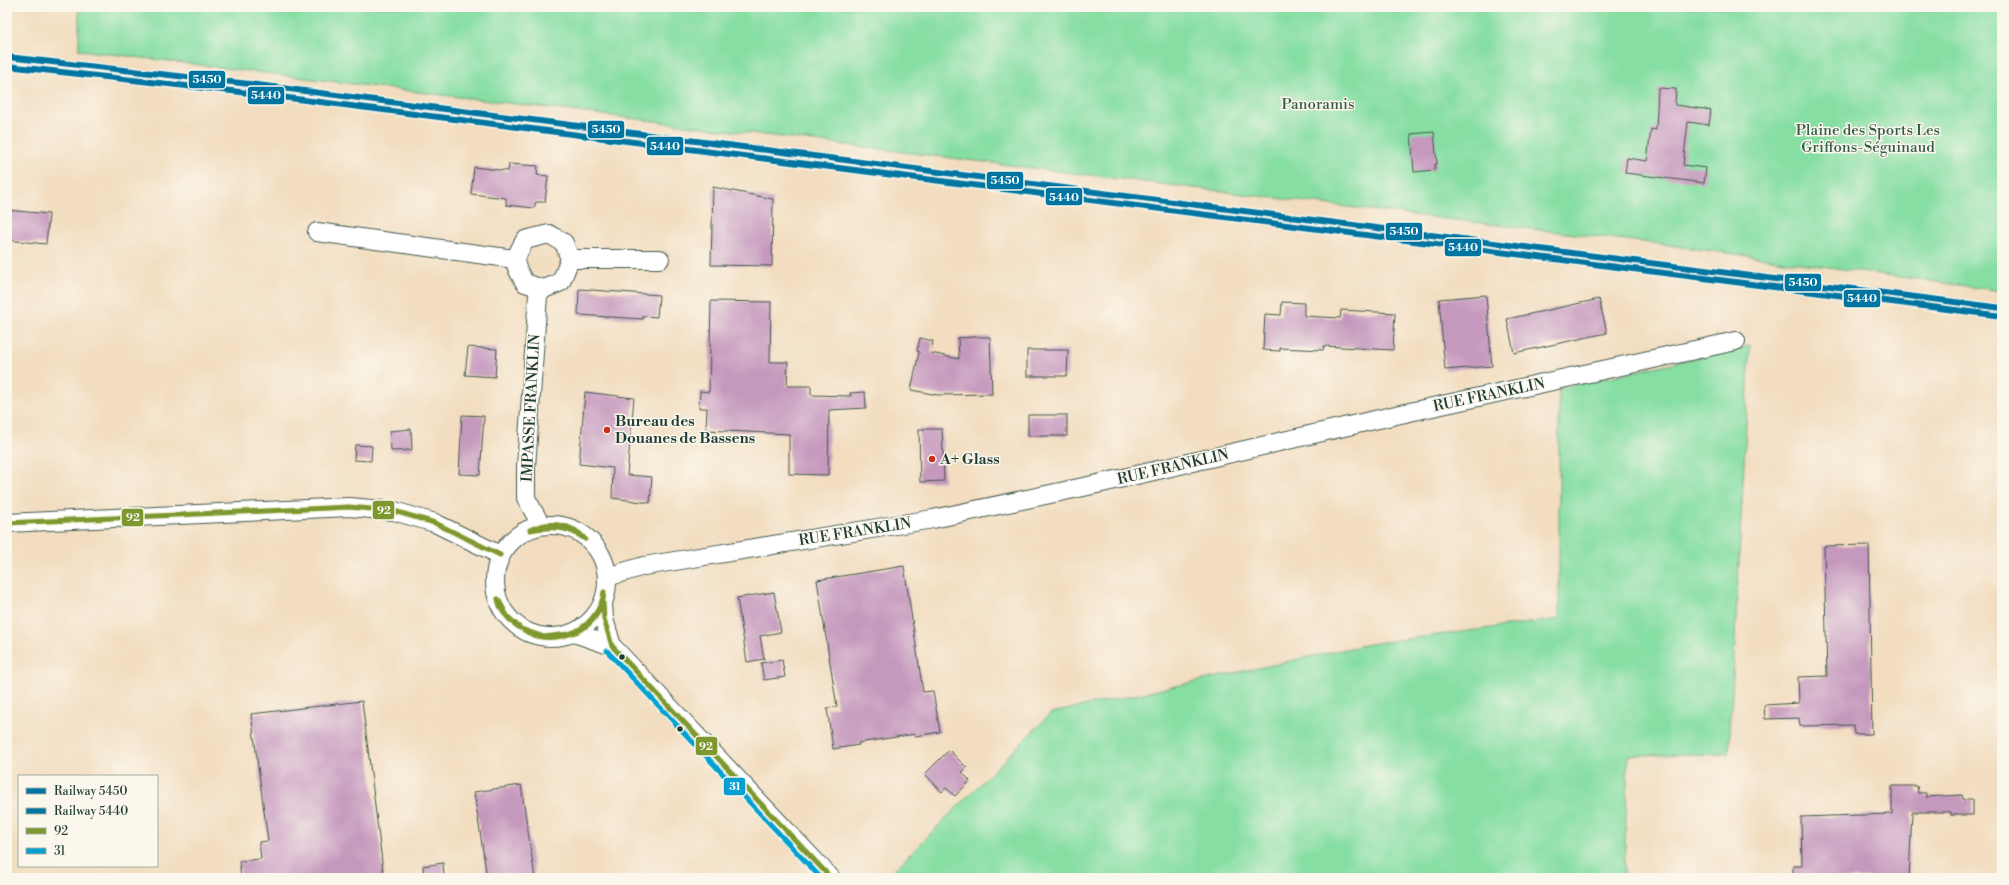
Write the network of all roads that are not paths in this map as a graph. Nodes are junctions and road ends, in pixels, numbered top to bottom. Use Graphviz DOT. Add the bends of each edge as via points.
graph roads {
  1 [pos="317,232"];
  2 [pos="515,259"];
  3 [pos="570,259"];
  4 [pos="660,259"];
  5 [pos="544,289"];
  6 [pos="1736,341"];
  7 [pos="7,523"];
  8 [pos="541,525"];
  9 [pos="500,555"];
  10 [pos="607,577"];
  11 [pos="603,603"];
  12 [pos="574,633"];
  13 [pos="612,646"];
  14 [pos="831,878"];
  1 -- 2 [label="street"];
  2 -- 3 [label="street" via="525,240 549,234 564,244"];
  2 -- 5 [label="street" via="516,267 525,283"];
  3 -- 4 [label="street"];
  3 -- 5 [label="street" via="561,282"];
  5 -- 8 [label="street, IMPASSE FRANKLIN" via="538,295 526,467 526,498"];
  6 -- 10 [label="street, RUE FRANKLIN" via="941,517 644,566"];
  7 -- 9 [label="street" via="349,507 394,511 435,524"];
  8 -- 9 [label="street" via="524,531 511,541"];
  8 -- 10 [label="street" via="559,525 578,531 592,543 603,559"];
  9 -- 12 [label="street" via="494,589 499,606 509,620 523,631 540,637 557,638"];
  10 -- 11 [label="street"];
  11 -- 12 [label="street" via="586,626"];
  11 -- 13 [label="street" via="604,619"];
  12 -- 13 [label="street"];
  13 -- 14 [label="street"];
}
